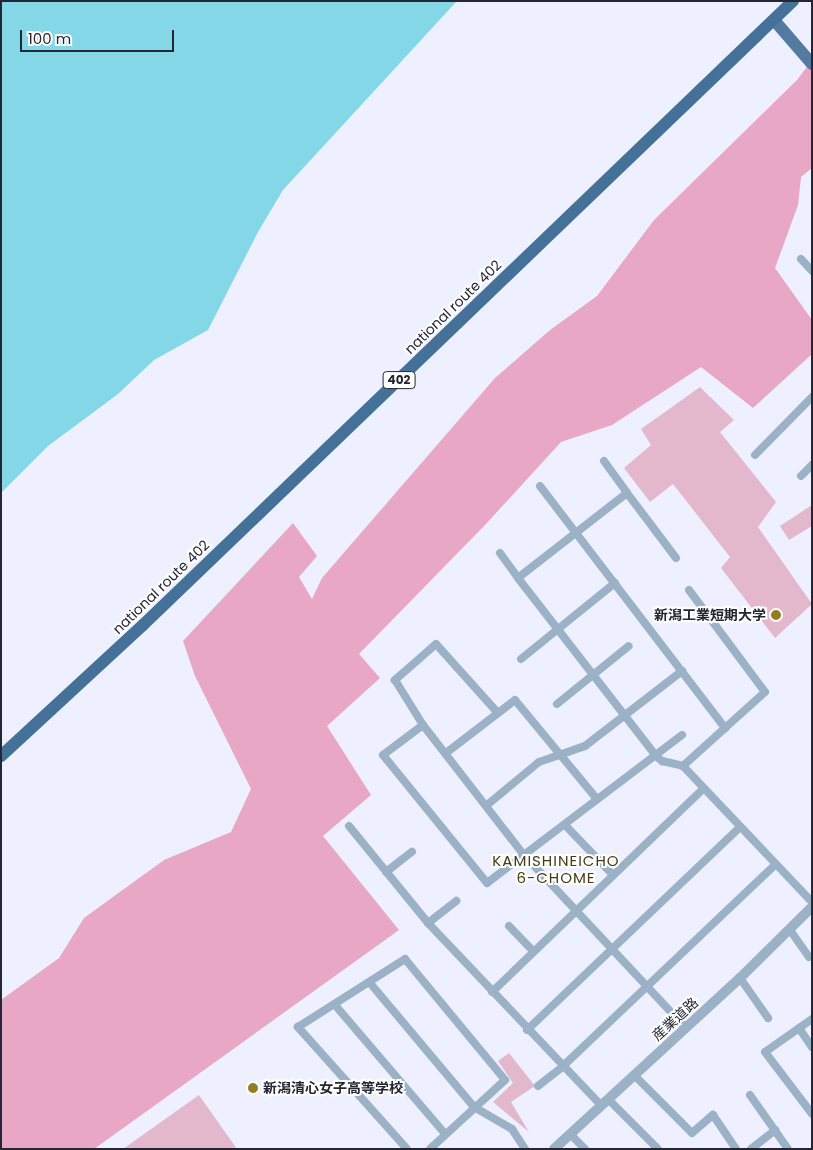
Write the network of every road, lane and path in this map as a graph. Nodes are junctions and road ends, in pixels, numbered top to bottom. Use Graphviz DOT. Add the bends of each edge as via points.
graph roads {
  1 [pos="794,1"];
  2 [pos="774,20"];
  3 [pos="812,64"];
  4 [pos="801,259"];
  5 [pos="812,271"];
  6 [pos="812,397"];
  7 [pos="755,455"];
  8 [pos="604,461"];
  9 [pos="812,464"];
  10 [pos="801,476"];
  11 [pos="540,486"];
  12 [pos="626,493"];
  13 [pos="576,532"];
  14 [pos="500,553"];
  15 [pos="676,558"];
  16 [pos="518,578"];
  17 [pos="615,583"];
  18 [pos="689,590"];
  19 [pos="558,627"];
  20 [pos="629,646"];
  21 [pos="521,659"];
  22 [pos="682,670"];
  23 [pos="593,675"];
  24 [pos="557,704"];
  25 [pos="497,712"];
  26 [pos="626,716"];
  27 [pos="423,725"];
  28 [pos="725,728"];
  29 [pos="682,735"];
  30 [pos="446,753"];
  31 [pos="560,754"];
  32 [pos="1,756"];
  33 [pos="656,756"];
  34 [pos="683,766"];
  35 [pos="702,789"];
  36 [pos="596,798"];
  37 [pos="487,805"];
  38 [pos="566,825"];
  39 [pos="349,826"];
  40 [pos="739,828"];
  41 [pos="412,852"];
  42 [pos="524,855"];
  43 [pos="775,865"];
  44 [pos="386,872"];
  45 [pos="613,875"];
  46 [pos="456,901"];
  47 [pos="812,902"];
  48 [pos="812,907"];
  49 [pos="574,911"];
  50 [pos="428,923"];
  51 [pos="509,926"];
  52 [pos="790,930"];
  53 [pos="533,950"];
  54 [pos="612,950"];
  55 [pos="809,957"];
  56 [pos="740,978"];
  57 [pos="370,982"];
  58 [pos="648,987"];
  59 [pos="492,992"];
  60 [pos="335,1005"];
  61 [pos="768,1018"];
  62 [pos="812,1019"];
  63 [pos="686,1028"];
  64 [pos="799,1028"];
  65 [pos="527,1030"];
  66 [pos="812,1047"];
  67 [pos="562,1067"];
  68 [pos="634,1075"];
  69 [pos="538,1086"];
  70 [pos="750,1095"];
  71 [pos="604,1102"];
  72 [pos="474,1106"];
  73 [pos="812,1114"];
  74 [pos="775,1130"];
  75 [pos="445,1134"];
  76 [pos="570,1134"];
  77 [pos="407,1149"];
  78 [pos="430,1149"];
  79 [pos="525,1149"];
  80 [pos="554,1149"];
  81 [pos="585,1149"];
  82 [pos="658,1149"];
  83 [pos="736,1149"];
  84 [pos="750,1149"];
  85 [pos="788,1149"];
  1 -- 2 [label="highway, national route 402 / 402"];
  2 -- 3 [label="main road"];
  2 -- 32 [label="highway, national route 402 / 402" via="143,625"];
  4 -- 5 [label="street"];
  6 -- 7 [label="street"];
  8 -- 12 [label="street"];
  9 -- 10 [label="street"];
  11 -- 13 [label="street"];
  12 -- 13 [label="street"];
  12 -- 15 [label="street"];
  13 -- 16 [label="street"];
  13 -- 17 [label="street"];
  14 -- 16 [label="street"];
  16 -- 19 [label="street"];
  17 -- 19 [label="street"];
  17 -- 22 [label="street"];
  18 -- 28 [label="street" via="765,692"];
  19 -- 21 [label="street"];
  19 -- 23 [label="street"];
  20 -- 23 [label="street"];
  22 -- 26 [label="street"];
  22 -- 28 [label="street"];
  23 -- 24 [label="street"];
  23 -- 26 [label="street"];
  25 -- 27 [label="street" via="436,644 395,680"];
  25 -- 30 [label="street"];
  25 -- 31 [label="street" via="515,700"];
  26 -- 31 [label="street" via="586,746"];
  26 -- 33 [label="street"];
  27 -- 30 [label="street"];
  27 -- 42 [label="street" via="383,754 487,883"];
  28 -- 34 [label="street"];
  29 -- 33 [label="street"];
  30 -- 37 [label="street"];
  31 -- 36 [label="street"];
  31 -- 37 [label="street" via="539,762"];
  33 -- 34 [label="street" via="662,761"];
  33 -- 36 [label="street"];
  34 -- 35 [label="street"];
  35 -- 40 [label="street"];
  35 -- 45 [label="street"];
  36 -- 38 [label="street"];
  37 -- 42 [label="street"];
  38 -- 42 [label="street"];
  38 -- 45 [label="street"];
  39 -- 44 [label="street"];
  40 -- 43 [label="street"];
  40 -- 54 [label="street"];
  41 -- 44 [label="street"];
  42 -- 49 [label="street"];
  43 -- 47 [label="street"];
  43 -- 58 [label="street"];
  44 -- 50 [label="street"];
  45 -- 49 [label="street"];
  46 -- 50 [label="street"];
  48 -- 52 [label="street, 産業道路"];
  49 -- 53 [label="street"];
  49 -- 54 [label="street"];
  50 -- 59 [label="street"];
  51 -- 53 [label="street"];
  52 -- 55 [label="street"];
  52 -- 56 [label="street, 産業道路"];
  53 -- 59 [label="street"];
  54 -- 58 [label="street"];
  54 -- 65 [label="street"];
  56 -- 61 [label="street"];
  56 -- 63 [label="street, 産業道路"];
  57 -- 60 [label="street"];
  57 -- 72 [label="street"];
  57 -- 72 [label="street" via="405,960 505,1080"];
  58 -- 63 [label="street"];
  58 -- 67 [label="street"];
  59 -- 65 [label="street"];
  60 -- 75 [label="street"];
  60 -- 77 [label="street" via="298,1027"];
  62 -- 64 [label="street"];
  63 -- 68 [label="street, 産業道路"];
  64 -- 66 [label="street"];
  64 -- 73 [label="street" via="766,1052"];
  65 -- 67 [label="street"];
  67 -- 69 [label="street"];
  67 -- 71 [label="street"];
  68 -- 71 [label="street, 産業道路"];
  68 -- 83 [label="street" via="692,1133 713,1115"];
  70 -- 74 [label="street"];
  71 -- 76 [label="street, 産業道路"];
  71 -- 82 [label="street"];
  72 -- 75 [label="street"];
  72 -- 79 [label="street" via="512,1130"];
  74 -- 84 [label="street"];
  74 -- 85 [label="street"];
  75 -- 78 [label="street"];
  76 -- 80 [label="street, 産業道路"];
  76 -- 81 [label="street"];
}
